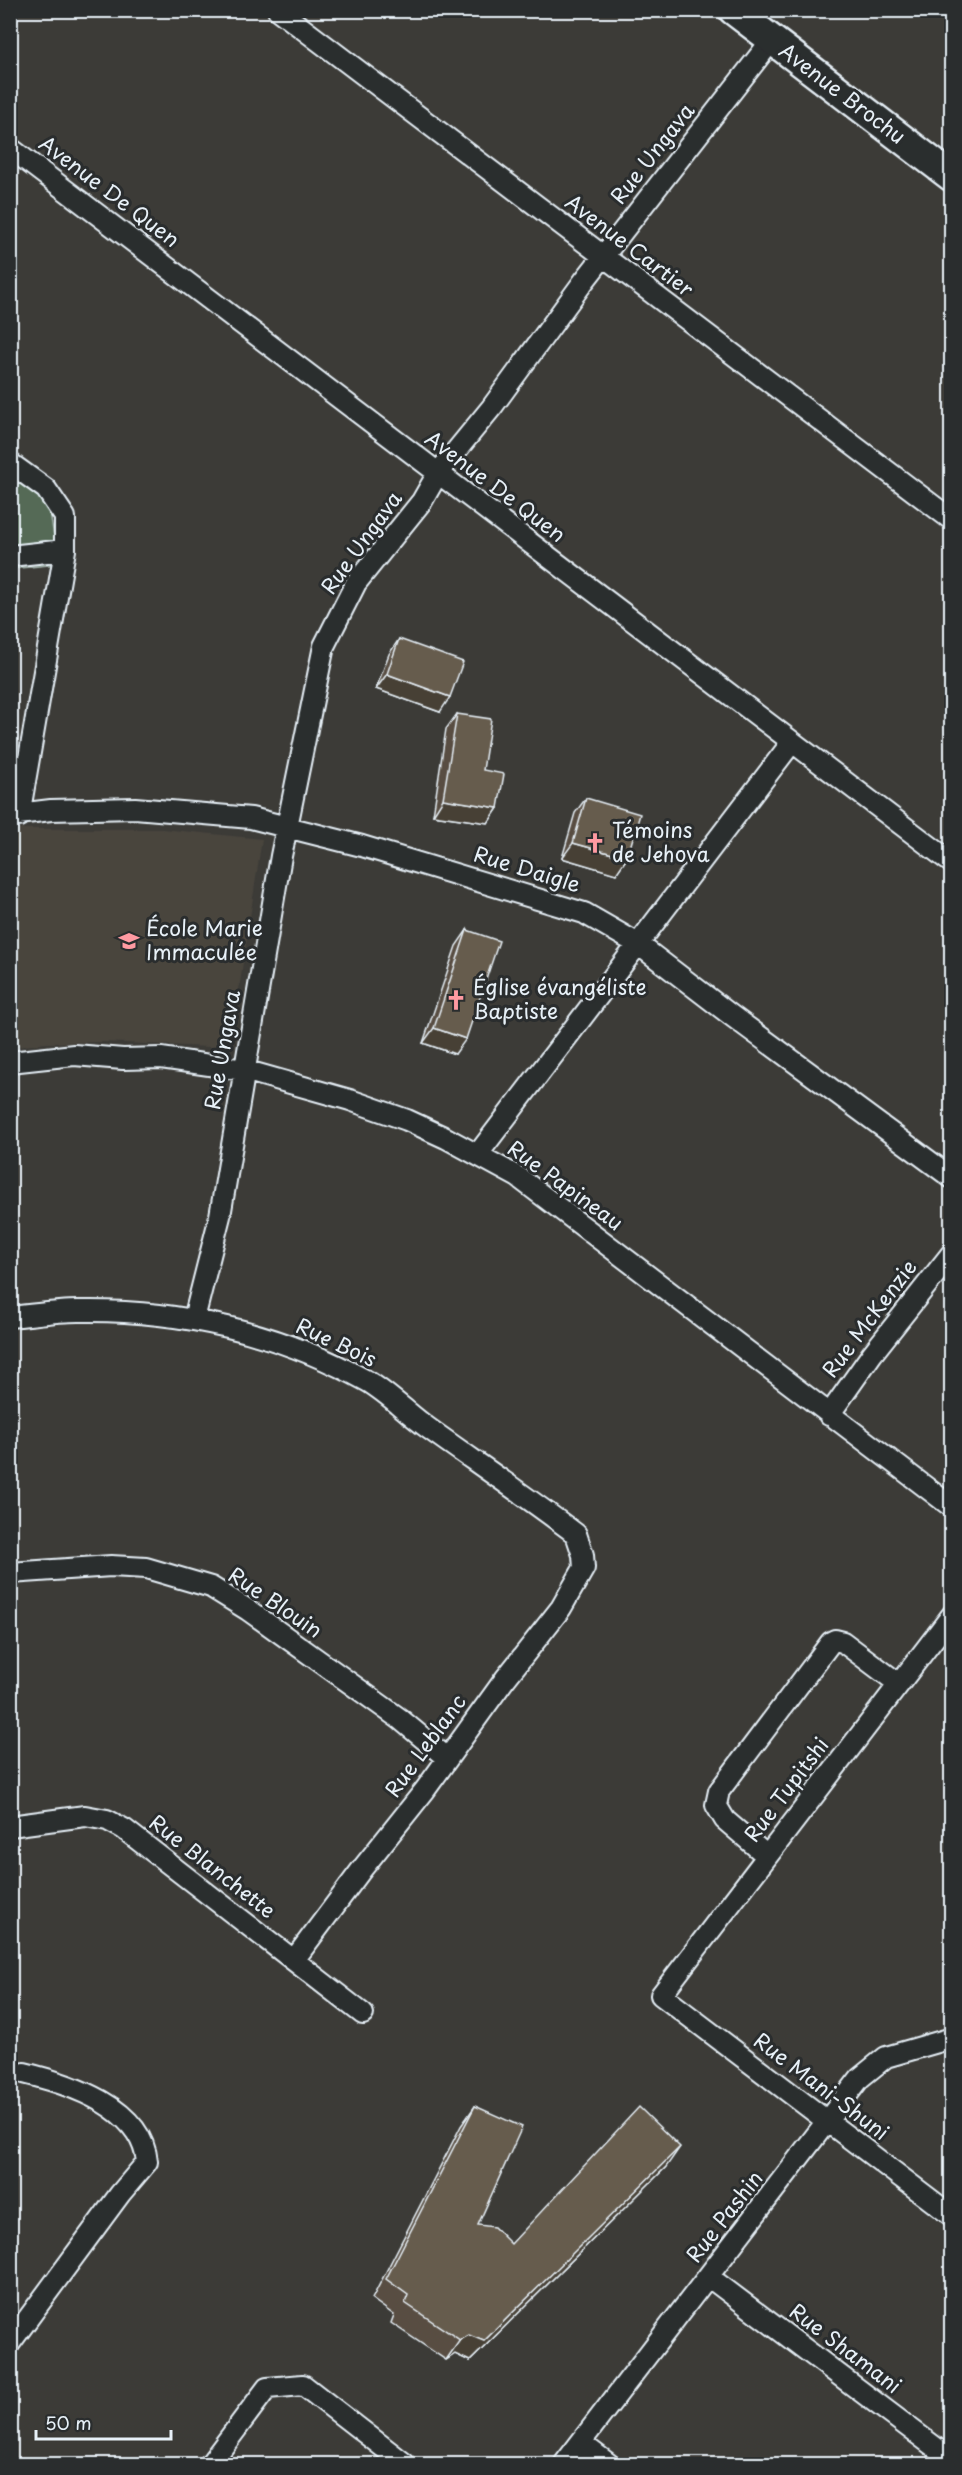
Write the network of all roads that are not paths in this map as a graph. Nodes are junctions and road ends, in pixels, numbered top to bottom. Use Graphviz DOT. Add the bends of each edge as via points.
graph roads {
  1 [pos="278,10"];
  2 [pos="747,14"];
  3 [pos="772,40"];
  4 [pos="10,148"];
  5 [pos="949,168"];
  6 [pos="604,258"];
  7 [pos="10,462"];
  8 [pos="438,473"];
  9 [pos="951,520"];
  10 [pos="65,550"];
  11 [pos="10,556"];
  12 [pos="792,742"];
  13 [pos="15,816"];
  14 [pos="287,829"];
  15 [pos="951,864"];
  16 [pos="638,944"];
  17 [pos="10,1062"];
  18 [pos="244,1070"];
  19 [pos="478,1154"];
  20 [pos="951,1178"];
  21 [pos="951,1253"];
  22 [pos="10,1317"];
  23 [pos="194,1319"];
  24 [pos="829,1415"];
  25 [pos="951,1507"];
  26 [pos="583,1555"];
  27 [pos="10,1573"];
  28 [pos="951,1615"];
  29 [pos="899,1684"];
  30 [pos="447,1758"];
  31 [pos="10,1826"];
  32 [pos="767,1856"];
  33 [pos="294,1960"];
  34 [pos="662,1995"];
  35 [pos="363,2014"];
  36 [pos="951,2038"];
  37 [pos="24,2073"];
  38 [pos="828,2122"];
  39 [pos="951,2216"];
  40 [pos="709,2277"];
  41 [pos="10,2343"];
  42 [pos="581,2443"];
  43 [pos="951,2460"];
  44 [pos="210,2464"];
  45 [pos="405,2464"];
  46 [pos="564,2464"];
  47 [pos="609,2464"];
  1 -- 6 [label="street, Avenue Cartier"];
  2 -- 3 [label="street, Avenue Brochu"];
  3 -- 5 [label="street, Avenue Brochu"];
  3 -- 6 [label="street, Rue Ungava"];
  4 -- 8 [label="street, Avenue De Quen"];
  6 -- 8 [label="street, Rue Ungava"];
  6 -- 9 [label="street, Avenue Cartier"];
  7 -- 10 [label="street" via="46,489 65,517"];
  8 -- 12 [label="street, Avenue De Quen"];
  8 -- 14 [label="street, Rue Ungava" via="422,501 357,583 324,646"];
  10 -- 11 [label="street"];
  10 -- 13 [label="street"];
  12 -- 15 [label="street, Avenue De Quen"];
  12 -- 16 [label="street"];
  13 -- 14 [label="street, Rue Daigle" via="51,810 135,808 250,818"];
  14 -- 16 [label="street, Rue Daigle" via="362,846 584,913"];
  14 -- 18 [label="street, Rue Ungava"];
  16 -- 19 [label="street"];
  16 -- 20 [label="street, Rue Daigle"];
  17 -- 18 [label="street, Rue Papineau" via="74,1055 161,1058"];
  18 -- 19 [label="street, Rue Papineau" via="406,1120"];
  18 -- 23 [label="street, Rue Ungava" via="220,1216"];
  19 -- 24 [label="street, Rue Papineau" via="518,1177"];
  21 -- 24 [label="street, Rue McKenzie"];
  22 -- 23 [label="street, Rue Bois" via="128,1311"];
  23 -- 26 [label="street, Rue Bois" via="269,1339 368,1382 576,1534"];
  24 -- 25 [label="street, Rue Papineau"];
  26 -- 30 [label="street, Rue Leblanc" via="584,1568 561,1608"];
  27 -- 30 [label="street, Rue Blouin" via="100,1566 146,1568 210,1587 400,1719"];
  28 -- 29 [label="street, Rue Tupitshi"];
  29 -- 32 [label="street, Rue Tupitshi"];
  29 -- 32 [label="street" via="843,1642 831,1642 719,1791 716,1805 725,1820"];
  30 -- 33 [label="street, Rue Leblanc"];
  31 -- 33 [label="street, Rue Blanchette" via="85,1816 107,1820"];
  32 -- 34 [label="street, Rue Tupitshi"];
  33 -- 35 [label="street, Rue Blanchette"];
  34 -- 38 [label="street, Rue Mani-Shuni"];
  36 -- 38 [label="street, Rue Pashin" via="886,2057 860,2078"];
  37 -- 41 [label="street" via="64,2082 121,2115 146,2145 147,2162"];
  38 -- 39 [label="street, Rue Mani-Shuni"];
  38 -- 40 [label="street, Rue Pashin"];
  40 -- 42 [label="street, Rue Pashin"];
  40 -- 43 [label="street, Rue Shamani"];
  42 -- 46 [label="street, Rue Pashin"];
  42 -- 47 [label="street"];
  44 -- 45 [label="street" via="267,2388 303,2385"];
}
